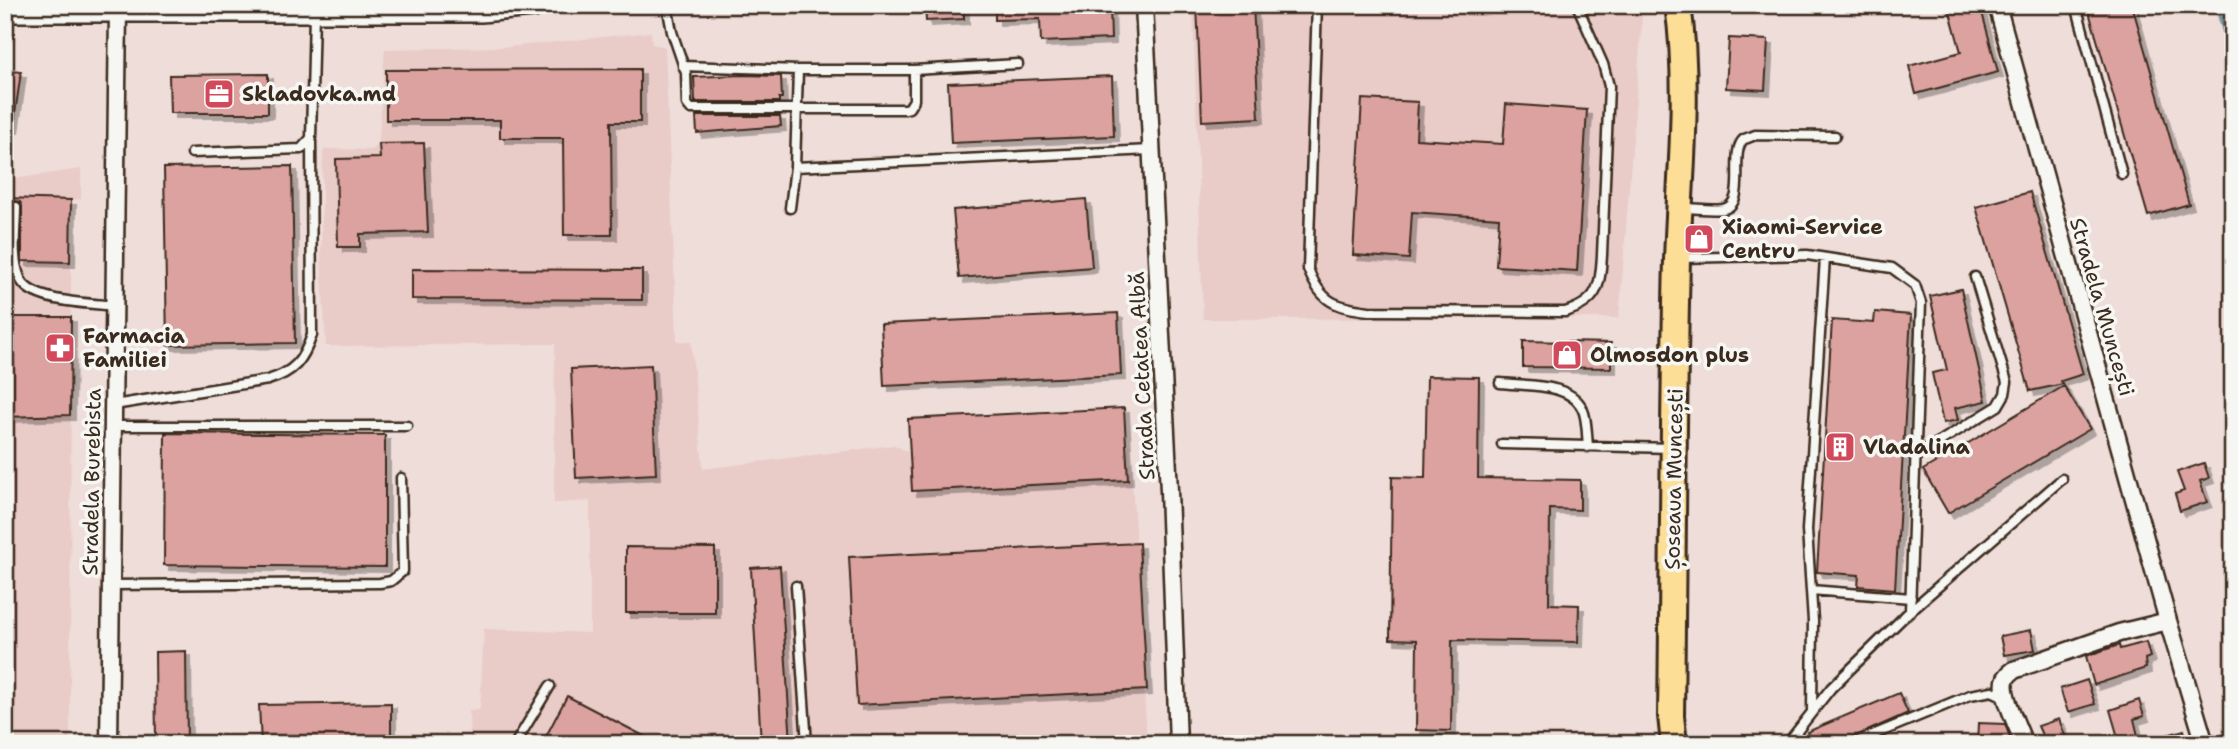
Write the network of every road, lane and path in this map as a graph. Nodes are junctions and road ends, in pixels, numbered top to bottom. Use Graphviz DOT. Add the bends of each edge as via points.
graph roads {
  1 [pos="533,5"];
  2 [pos="667,5"];
  3 [pos="1144,5"];
  4 [pos="1317,5"];
  5 [pos="1577,5"];
  6 [pos="1678,5"];
  7 [pos="1997,5"];
  8 [pos="2076,5"];
  9 [pos="383,7"];
  10 [pos="268,8"];
  11 [pos="5,10"];
  12 [pos="118,10"];
  13 [pos="314,10"];
  14 [pos="1018,64"];
  15 [pos="684,66"];
  16 [pos="798,70"];
  17 [pos="914,70"];
  18 [pos="797,111"];
  19 [pos="1835,136"];
  20 [pos="311,138"];
  21 [pos="1151,150"];
  22 [pos="192,153"];
  23 [pos="794,167"];
  24 [pos="2122,174"];
  25 [pos="16,207"];
  26 [pos="790,208"];
  27 [pos="1681,208"];
  28 [pos="1677,258"];
  29 [pos="1825,258"];
  30 [pos="1975,277"];
  31 [pos="115,306"];
  32 [pos="1500,383"];
  33 [pos="114,405"];
  34 [pos="113,426"];
  35 [pos="407,426"];
  36 [pos="1502,444"];
  37 [pos="1588,447"];
  38 [pos="1675,448"];
  39 [pos="1916,456"];
  40 [pos="401,478"];
  41 [pos="2062,479"];
  42 [pos="111,585"];
  43 [pos="796,586"];
  44 [pos="1811,590"];
  45 [pos="1911,598"];
  46 [pos="1910,611"];
  47 [pos="2168,621"];
  48 [pos="550,686"];
  49 [pos="2005,697"];
  50 [pos="1812,711"];
  51 [pos="110,744"];
  52 [pos="515,744"];
  53 [pos="807,744"];
  54 [pos="1176,744"];
  55 [pos="1674,744"];
  56 [pos="1787,744"];
  57 [pos="1851,744"];
  58 [pos="2024,744"];
  59 [pos="2206,744"];
  1 -- 9 [label="main road" via="481,10"];
  2 -- 15 [label="lane"];
  3 -- 21 [label="street, Strada Cetatea Albă"];
  4 -- 5 [label="lane" via="1308,269 1314,285 1325,298 1356,310 1551,312 1582,307 1601,278 1609,86"];
  6 -- 27 [label="main road, Șoseaua Muncești"];
  7 -- 47 [label="street, Stradela Muncești"];
  8 -- 24 [label="lane"];
  9 -- 13 [label="main road"];
  10 -- 12 [label="main road"];
  10 -- 13 [label="main road"];
  11 -- 12 [label="main road"];
  12 -- 31 [label="street, Stradela Burebista"];
  13 -- 20 [label="lane"];
  14 -- 17 [label="lane"];
  15 -- 16 [label="lane"];
  15 -- 18 [label="lane" via="691,109"];
  16 -- 17 [label="lane"];
  16 -- 18 [label="lane"];
  17 -- 18 [label="lane" via="914,100 909,108"];
  18 -- 23 [label="lane"];
  19 -- 27 [label="lane" via="1755,135 1745,139 1739,146 1732,204 1724,209"];
  20 -- 22 [label="lane" via="301,149"];
  20 -- 33 [label="lane" via="312,335 297,365 268,380"];
  21 -- 23 [label="lane"];
  21 -- 54 [label="street, Strada Cetatea Albă" via="1169,491"];
  23 -- 26 [label="lane"];
  25 -- 31 [label="lane" via="16,258 19,277 29,290 45,297"];
  27 -- 28 [label="main road, Șoseaua Muncești"];
  28 -- 29 [label="lane"];
  28 -- 38 [label="main road, Șoseaua Muncești"];
  29 -- 39 [label="lane" via="1892,268 1915,285 1921,303"];
  29 -- 44 [label="lane" via="1807,530"];
  30 -- 39 [label="lane" via="2007,382 2005,394 1998,405"];
  31 -- 33 [label="street, Stradela Burebista"];
  32 -- 37 [label="lane" via="1570,395 1584,414"];
  33 -- 34 [label="street, Stradela Burebista"];
  34 -- 35 [label="lane"];
  34 -- 42 [label="street, Stradela Burebista"];
  36 -- 37 [label="lane"];
  37 -- 38 [label="lane"];
  38 -- 55 [label="main road, Șoseaua Muncești"];
  39 -- 45 [label="lane"];
  40 -- 42 [label="lane" via="403,571 391,581"];
  41 -- 46 [label="lane"];
  42 -- 51 [label="street, Stradela Burebista"];
  43 -- 53 [label="lane"];
  44 -- 45 [label="lane"];
  44 -- 50 [label="lane"];
  45 -- 46 [label="lane"];
  46 -- 50 [label="lane"];
  47 -- 49 [label="street" via="2014,670 2006,678"];
  47 -- 59 [label="street, Stradela Muncești"];
  48 -- 52 [label="lane"];
  49 -- 57 [label="lane" via="1992,691 1969,695"];
  49 -- 58 [label="street"];
  50 -- 56 [label="lane"];
}
